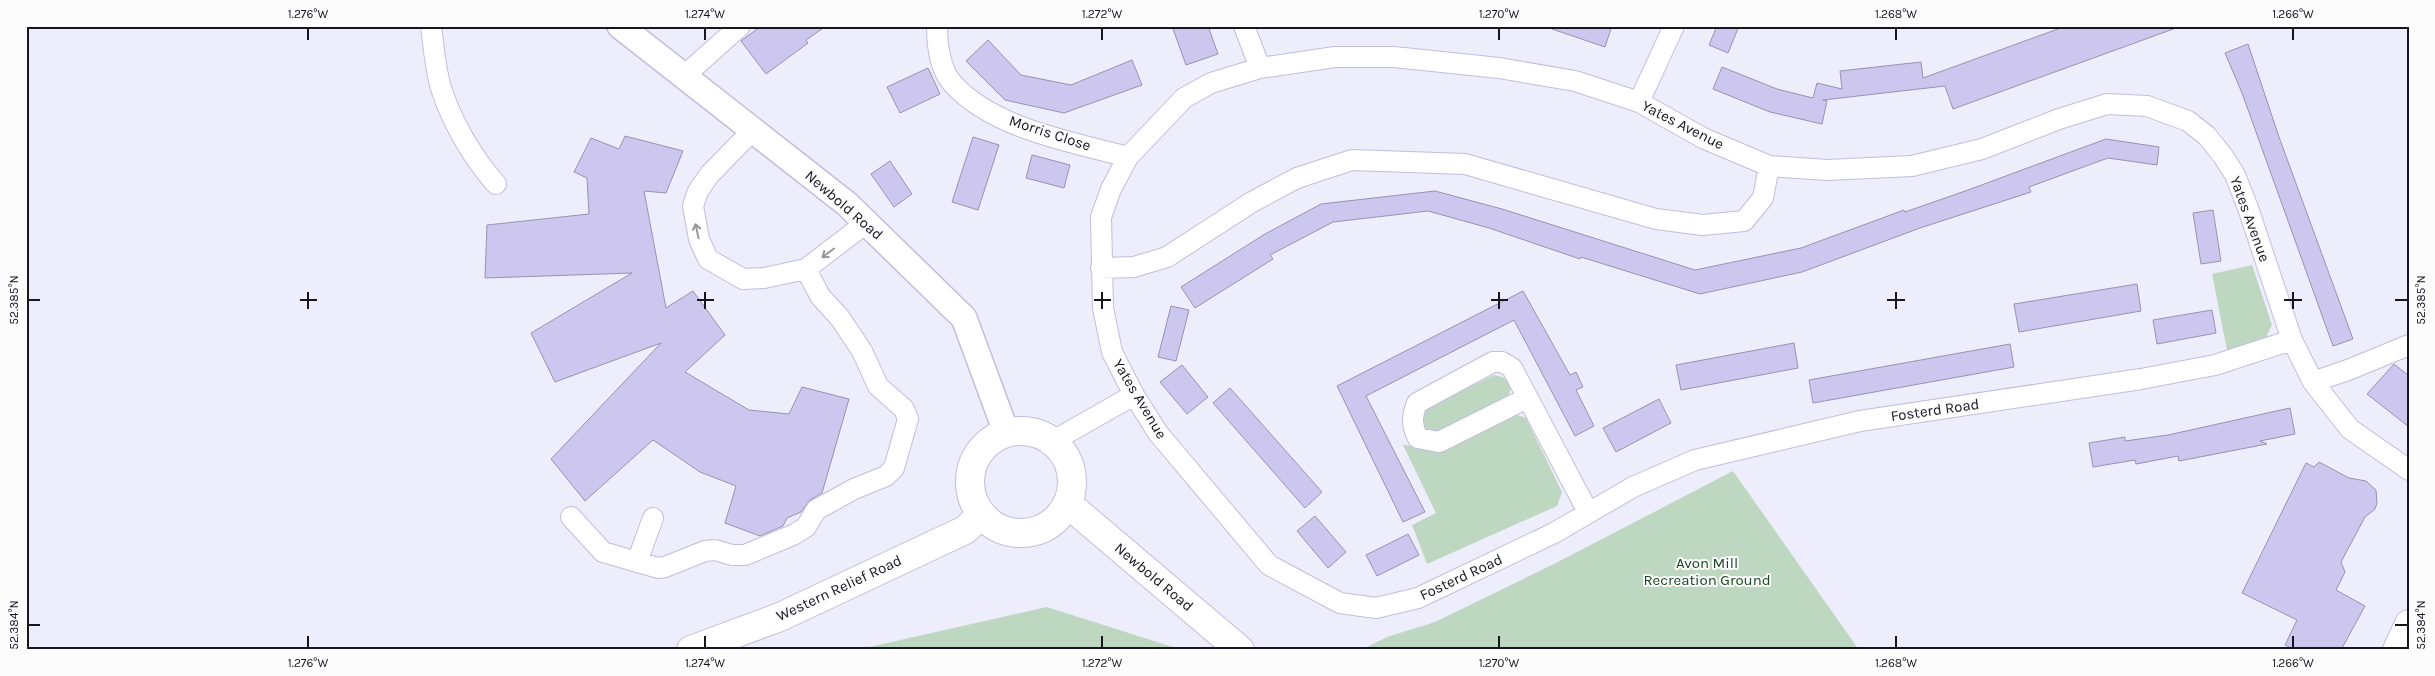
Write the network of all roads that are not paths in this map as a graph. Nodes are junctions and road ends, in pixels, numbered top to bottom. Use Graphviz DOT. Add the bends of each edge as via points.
graph roads {
  1 [pos="431,26"];
  2 [pos="620,26"];
  3 [pos="740,26"];
  4 [pos="937,26"];
  5 [pos="1244,26"];
  6 [pos="1674,26"];
  7 [pos="1260,68"];
  8 [pos="684,76"];
  9 [pos="1639,102"];
  10 [pos="753,130"];
  11 [pos="1128,157"];
  12 [pos="1769,166"];
  13 [pos="496,184"];
  14 [pos="866,222"];
  15 [pos="1101,268"];
  16 [pos="806,269"];
  17 [pos="2292,340"];
  18 [pos="2409,345"];
  19 [pos="2313,382"];
  20 [pos="1134,395"];
  21 [pos="1527,398"];
  22 [pos="1006,432"];
  23 [pos="1053,441"];
  24 [pos="2408,471"];
  25 [pos="1194,476"];
  26 [pos="1068,504"];
  27 [pos="1588,512"];
  28 [pos="981,515"];
  29 [pos="571,517"];
  30 [pos="653,518"];
  31 [pos="637,562"];
  32 [pos="2409,624"];
  33 [pos="691,650"];
  34 [pos="1240,650"];
  35 [pos="2397,650"];
  1 -- 13 [label="street" via="442,91 470,147"];
  2 -- 8 [label="main road, Newbold Road"];
  3 -- 8 [label="street"];
  4 -- 11 [label="street, Morris Close" via="937,49 952,83 981,108 1035,132"];
  5 -- 7 [label="street"];
  6 -- 9 [label="street"];
  7 -- 9 [label="street, Yates Avenue" via="1335,57 1394,57 1499,68 1576,81"];
  7 -- 11 [label="street, Yates Avenue" via="1211,83 1184,98"];
  8 -- 10 [label="main road, Newbold Road"];
  9 -- 12 [label="street, Yates Avenue" via="1703,138"];
  10 -- 14 [label="main road, Newbold Road"];
  16 -- 10 [label="street, one-way" via="743,279 708,259 698,239 693,206 698,191"];
  11 -- 15 [label="street, Yates Avenue" via="1101,217"];
  12 -- 15 [label="street" via="1763,198 1744,221 1703,225 1656,219 1465,164 1352,160 1297,178 1252,202 1167,257 1134,267"];
  12 -- 17 [label="street, Yates Avenue" via="1827,170 1912,166 1982,149 2107,104 2147,106 2188,121 2207,136 2235,174"];
  14 -- 16 [label="street, one-way"];
  14 -- 22 [label="main road, Newbold Road" via="964,318"];
  15 -- 20 [label="street, Yates Avenue" via="1112,352"];
  16 -- 31 [label="street" via="820,296 840,318 862,351 878,386 904,409 908,419 894,468 886,476 816,510 806,528 745,555 705,551 658,568"];
  17 -- 19 [label="street, Yates Avenue"];
  17 -- 27 [label="street, Fosterd Road" via="2215,365 1860,421 1695,460 1633,487"];
  18 -- 19 [label="street"];
  19 -- 24 [label="street, Yates Avenue" via="2350,429"];
  20 -- 23 [label="street"];
  20 -- 25 [label="street, Yates Avenue" via="1158,433"];
  21 -- 21 [label="street" via="1512,368 1502,362 1493,362 1417,403 1412,418 1414,430 1418,438 1439,442"];
  21 -- 27 [label="street"];
  22 -- 23 [label="highway" via="1038,433"];
  22 -- 28 [label="highway" via="979,452 972,467 971,492"];
  23 -- 26 [label="highway" via="1065,454 1072,470 1073,487"];
  25 -- 27 [label="street, Fosterd Road" via="1269,565 1340,603 1376,608 1418,598 1554,533"];
  26 -- 28 [label="highway" via="1058,518 1044,528 1028,533 1010,533"];
  26 -- 34 [label="highway, Newbold Road"];
  28 -- 33 [label="highway, Western Relief Road" via="966,530 780,617"];
  29 -- 31 [label="street" via="603,552"];
  30 -- 31 [label="street"];
  32 -- 35 [label="highway"];
}
